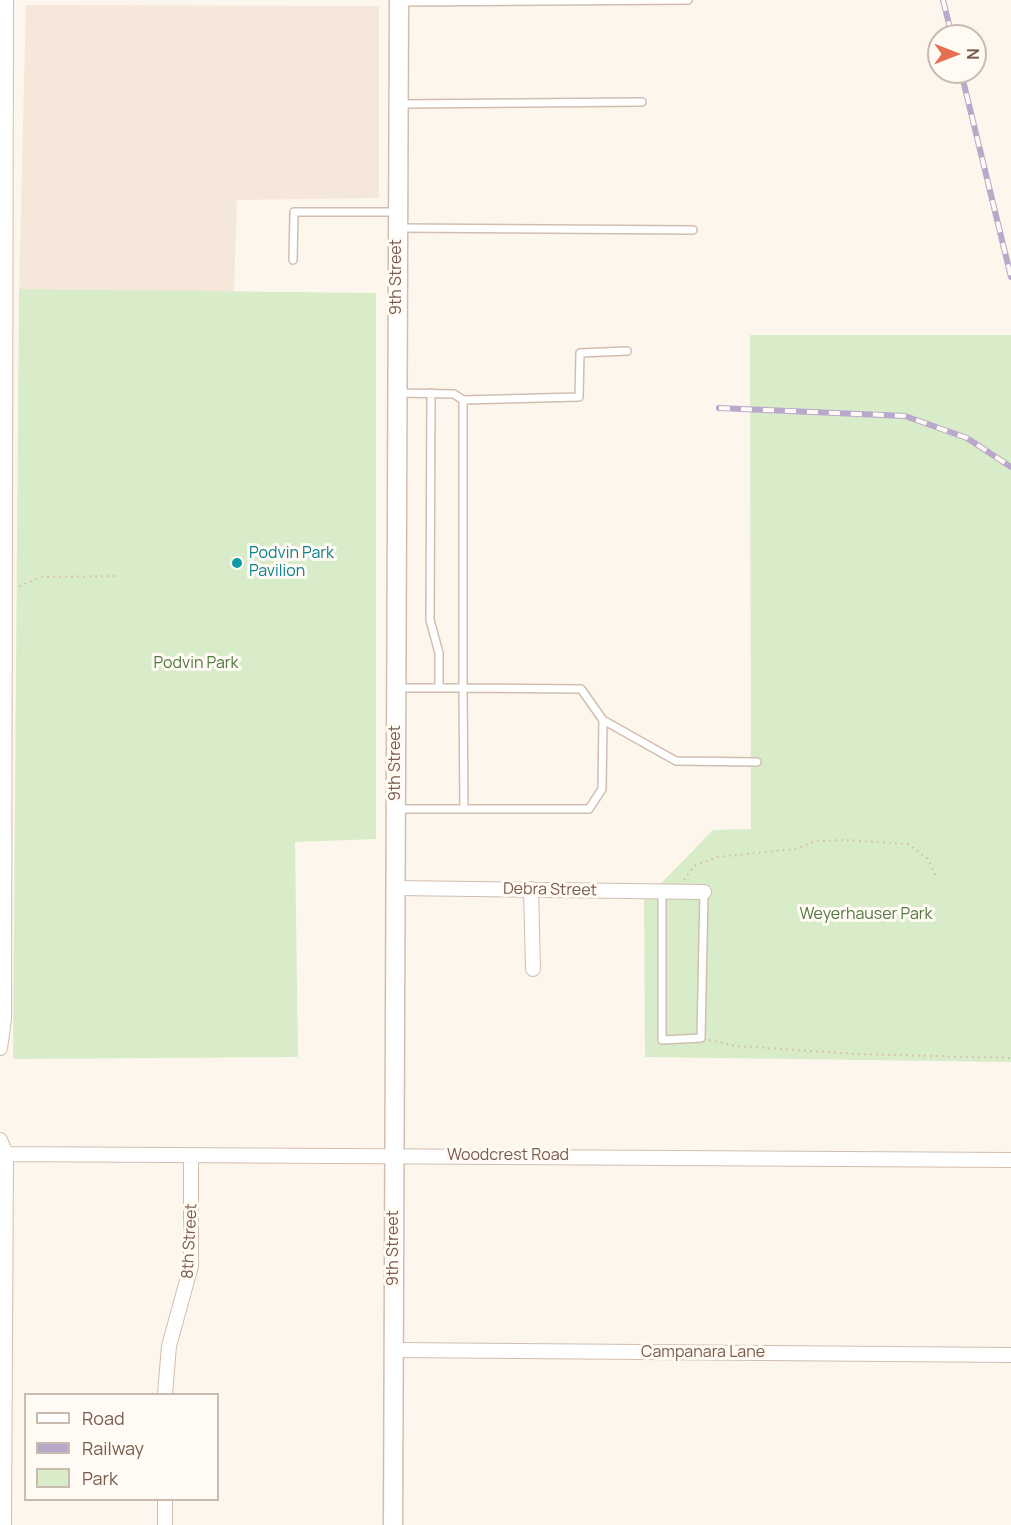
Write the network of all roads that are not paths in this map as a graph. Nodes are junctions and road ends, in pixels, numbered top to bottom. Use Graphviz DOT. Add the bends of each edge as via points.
graph roads {
  1 [pos="6,0"];
  2 [pos="688,0"];
  3 [pos="399,1"];
  4 [pos="616,1"];
  5 [pos="642,102"];
  6 [pos="398,104"];
  7 [pos="3,137"];
  8 [pos="398,220"];
  9 [pos="693,230"];
  10 [pos="293,260"];
  11 [pos="3,325"];
  12 [pos="627,351"];
  13 [pos="396,393"];
  14 [pos="431,393"];
  15 [pos="463,400"];
  16 [pos="3,508"];
  17 [pos="397,688"];
  18 [pos="439,688"];
  19 [pos="463,688"];
  20 [pos="2,693"];
  21 [pos="603,720"];
  22 [pos="757,762"];
  23 [pos="464,809"];
  24 [pos="396,810"];
  25 [pos="396,888"];
  26 [pos="531,889"];
  27 [pos="669,891"];
  28 [pos="704,892"];
  29 [pos="2,900"];
  30 [pos="533,969"];
  31 [pos="0,1048"];
  32 [pos="0,1140"];
  33 [pos="3,1154"];
  34 [pos="393,1155"];
  35 [pos="191,1157"];
  36 [pos="1011,1160"];
  37 [pos="395,1350"];
  38 [pos="1011,1355"];
  39 [pos="165,1393"];
  40 [pos="165,1501"];
  41 [pos="4,1525"];
  42 [pos="165,1525"];
  43 [pos="393,1525"];
  1 -- 7 [label="street"];
  2 -- 4 [label="lane"];
  3 -- 4 [label="lane"];
  3 -- 6 [label="street, 9th Street"];
  5 -- 6 [label="lane"];
  6 -- 8 [label="street, 9th Street"];
  7 -- 11 [label="street"];
  8 -- 9 [label="lane"];
  8 -- 10 [label="lane" via="294,212"];
  8 -- 13 [label="street, 9th Street"];
  11 -- 16 [label="street"];
  12 -- 15 [label="lane" via="580,353 579,397"];
  13 -- 14 [label="lane"];
  13 -- 17 [label="street, 9th Street"];
  14 -- 15 [label="lane" via="454,394"];
  14 -- 18 [label="lane" via="430,620 439,653"];
  15 -- 19 [label="lane"];
  16 -- 20 [label="street"];
  17 -- 18 [label="lane"];
  17 -- 24 [label="street, 9th Street"];
  18 -- 19 [label="lane"];
  19 -- 21 [label="lane" via="581,689"];
  19 -- 23 [label="lane"];
  20 -- 29 [label="street"];
  21 -- 22 [label="lane" via="676,761"];
  21 -- 23 [label="lane" via="602,789 589,809"];
  23 -- 24 [label="lane"];
  24 -- 25 [label="street, 9th Street"];
  25 -- 26 [label="street, Debra Street"];
  25 -- 34 [label="street, 9th Street"];
  26 -- 27 [label="street, Debra Street"];
  26 -- 30 [label="street"];
  27 -- 28 [label="street, Debra Street"];
  27 -- 28 [label="lane" via="662,1040 701,1038"];
  29 -- 31 [label="street" via="4,1019"];
  32 -- 33 [label="street"];
  33 -- 35 [label="street, Woodcrest Road"];
  33 -- 41 [label="street"];
  34 -- 35 [label="street, Woodcrest Road"];
  34 -- 36 [label="street, Woodcrest Road"];
  34 -- 37 [label="street, 9th Street"];
  35 -- 39 [label="street, 8th Street" via="191,1266 169,1346"];
  37 -- 38 [label="street, Campanara Lane"];
  37 -- 43 [label="street, 9th Street"];
  40 -- 42 [label="street"];
}
